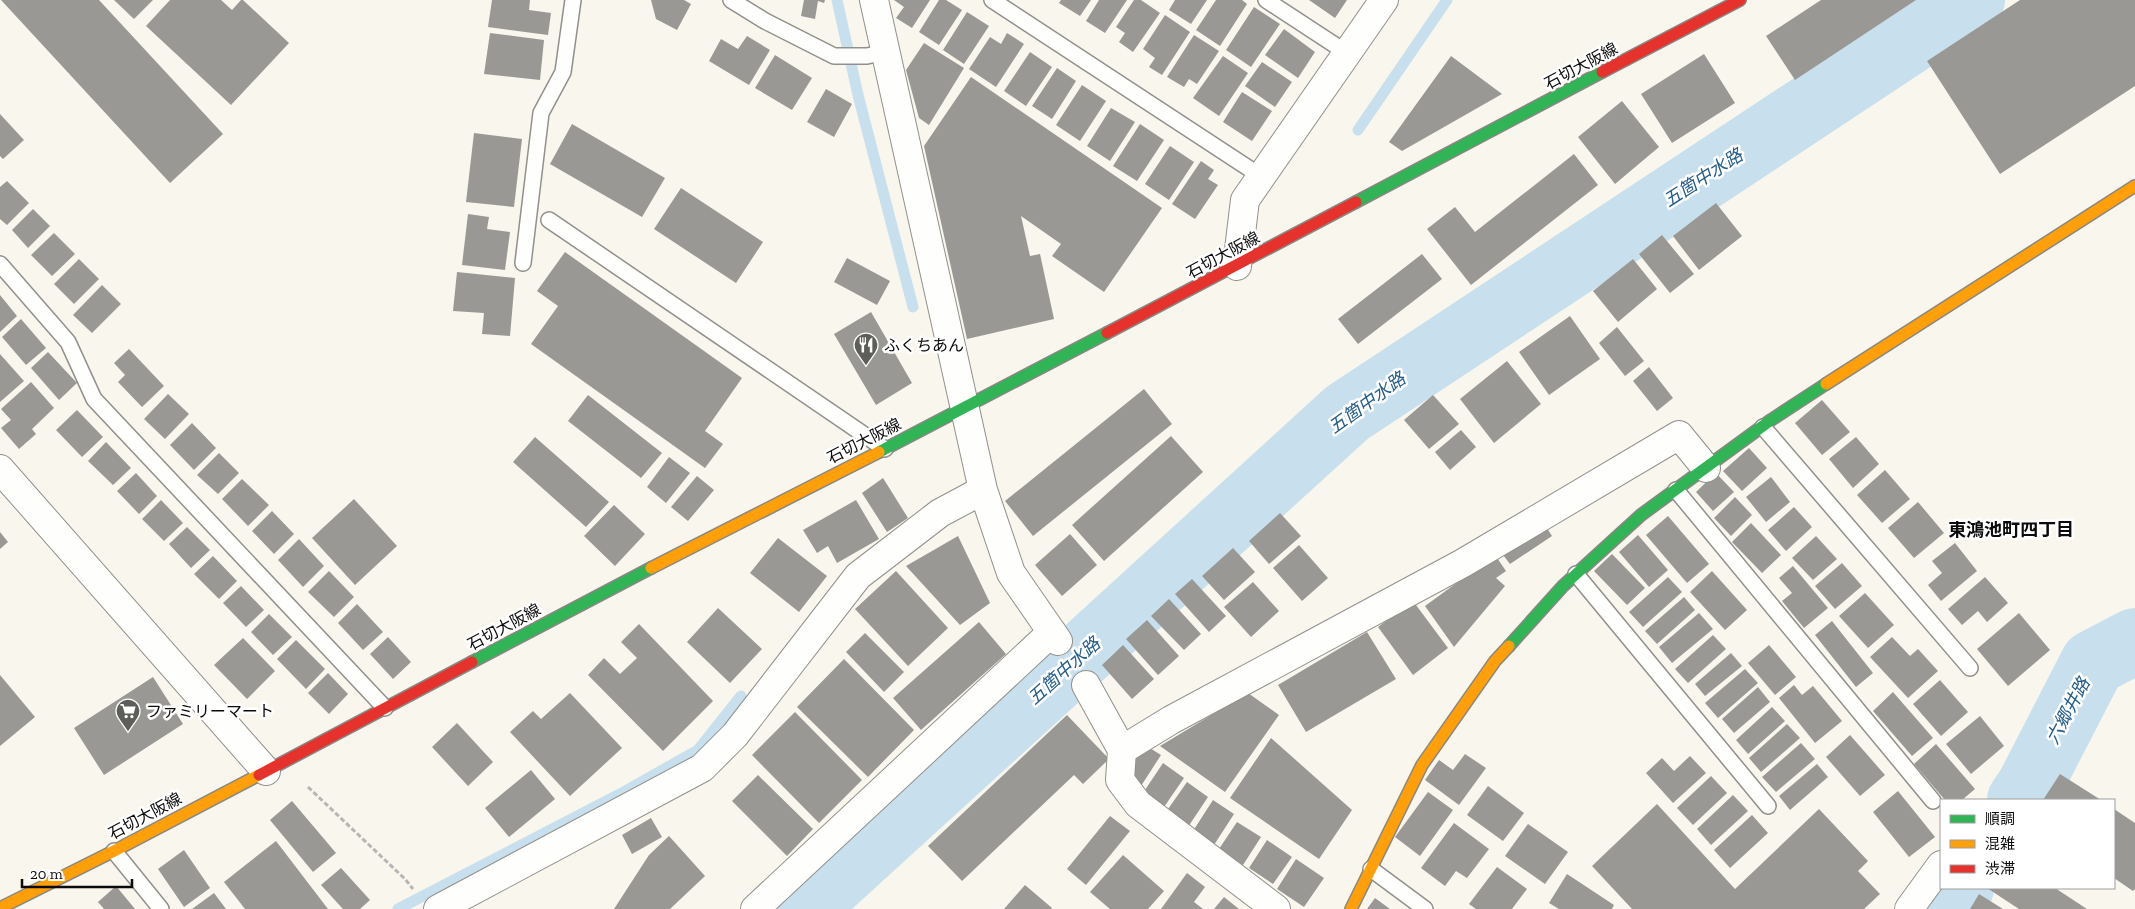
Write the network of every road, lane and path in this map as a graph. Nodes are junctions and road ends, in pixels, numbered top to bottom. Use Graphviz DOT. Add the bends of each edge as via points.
graph roads {
  1 [pos="573,0"];
  2 [pos="732,0"];
  3 [pos="874,0"];
  4 [pos="992,0"];
  5 [pos="1266,0"];
  6 [pos="1384,0"];
  7 [pos="1740,0"];
  8 [pos="1347,53"];
  9 [pos="876,54"];
  10 [pos="1262,177"];
  11 [pos="2135,186"];
  12 [pos="549,220"];
  13 [pos="523,263"];
  14 [pos="0,264"];
  15 [pos="1237,266"];
  16 [pos="964,408"];
  17 [pos="1763,427"];
  18 [pos="885,449"];
  19 [pos="1706,468"];
  20 [pos="0,469"];
  21 [pos="983,490"];
  22 [pos="1676,490"];
  23 [pos="1576,574"];
  24 [pos="1970,668"];
  25 [pos="1086,685"];
  26 [pos="385,708"];
  27 [pos="1122,750"];
  28 [pos="274,766"];
  29 [pos="1934,801"];
  30 [pos="1768,806"];
  31 [pos="114,851"];
  32 [pos="1940,866"];
  33 [pos="1370,869"];
  34 [pos="405,879"];
  35 [pos="21,904"];
  36 [pos="1267,906"];
  37 [pos="0,908"];
  38 [pos="161,909"];
  39 [pos="438,909"];
  40 [pos="755,909"];
  41 [pos="1351,909"];
  42 [pos="1425,909"];
  43 [pos="1909,909"];
  1 -- 13 [label="lane" via="563,72 541,113"];
  2 -- 9 [label="lane" via="765,21 834,56"];
  3 -- 9 [label="street"];
  4 -- 10 [label="lane"];
  5 -- 8 [label="lane"];
  6 -- 8 [label="street"];
  7 -- 15 [label="main road, 石切大阪線"];
  8 -- 10 [label="street"];
  9 -- 16 [label="street"];
  10 -- 15 [label="street" via="1245,200"];
  11 -- 17 [label="main road"];
  12 -- 18 [label="lane"];
  14 -- 26 [label="lane" via="68,342 94,399"];
  15 -- 16 [label="main road, 石切大阪線"];
  16 -- 18 [label="main road, 石切大阪線"];
  16 -- 21 [label="street"];
  17 -- 19 [label="main road"];
  17 -- 24 [label="lane"];
  18 -- 26 [label="main road, 石切大阪線"];
  19 -- 22 [label="main road"];
  19 -- 27 [label="street" via="1679,435 1463,563 1171,720"];
  20 -- 28 [label="street"];
  21 -- 39 [label="street" via="940,514 858,576 735,735 702,768"];
  21 -- 40 [label="street" via="1011,572 1055,636"];
  22 -- 23 [label="main road" via="1641,515"];
  22 -- 29 [label="lane"];
  23 -- 30 [label="lane"];
  23 -- 33 [label="main road" via="1495,661 1422,765"];
  25 -- 27 [label="street"];
  26 -- 28 [label="main road, 石切大阪線"];
  27 -- 36 [label="street" via="1120,780 1138,804"];
  28 -- 31 [label="main road, 石切大阪線"];
  28 -- 34 [label="path"];
  31 -- 35 [label="main road, 石切大阪線"];
  31 -- 38 [label="lane"];
  32 -- 43 [label="street"];
  33 -- 41 [label="main road"];
  33 -- 42 [label="lane"];
  35 -- 37 [label="main road, 石切大阪線"];
}
